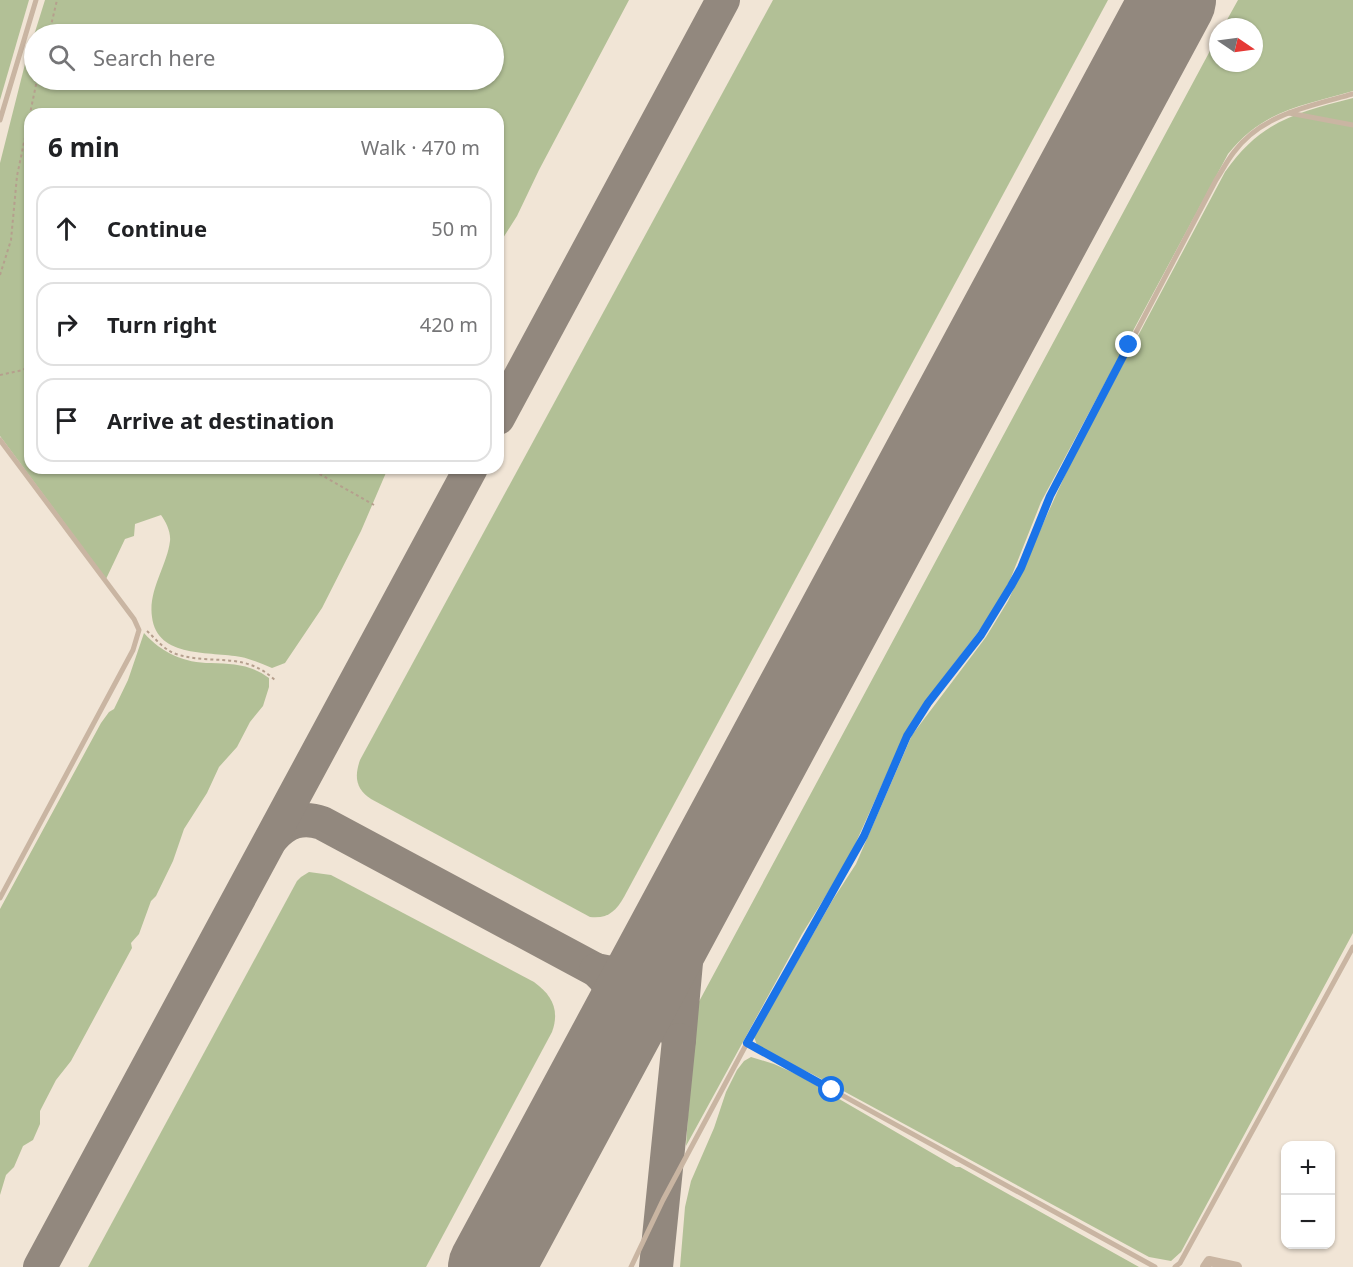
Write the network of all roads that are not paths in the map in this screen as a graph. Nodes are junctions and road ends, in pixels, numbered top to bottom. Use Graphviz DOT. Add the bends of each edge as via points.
graph roads {
  1 [pos="36,0"];
  2 [pos="29,24"];
  3 [pos="24,40"];
  4 [pos="1353,94"];
  5 [pos="1288,113"];
  6 [pos="0,120"];
  7 [pos="1353,125"];
  8 [pos="0,440"];
  9 [pos="24,472"];
  10 [pos="25,474"];
  11 [pos="0,898"];
  12 [pos="1353,947"];
  13 [pos="747,1043"];
  14 [pos="1207,1264"];
  15 [pos="631,1267"];
  16 [pos="1155,1267"];
  17 [pos="1175,1267"];
  18 [pos="1237,1267"];
  1 -- 2 [label="lane"];
  3 -- 6 [label="lane"];
  4 -- 5 [label="lane"];
  5 -- 7 [label="lane"];
  5 -- 13 [label="lane" via="1234,151 1216,180 1050,496 1021,568 981,635 907,736 864,836"];
  8 -- 9 [label="lane"];
  10 -- 11 [label="lane" via="139,630 133,650"];
  12 -- 17 [label="lane"];
  13 -- 15 [label="lane"];
  13 -- 16 [label="lane"];
  14 -- 18 [label="street"];
}
